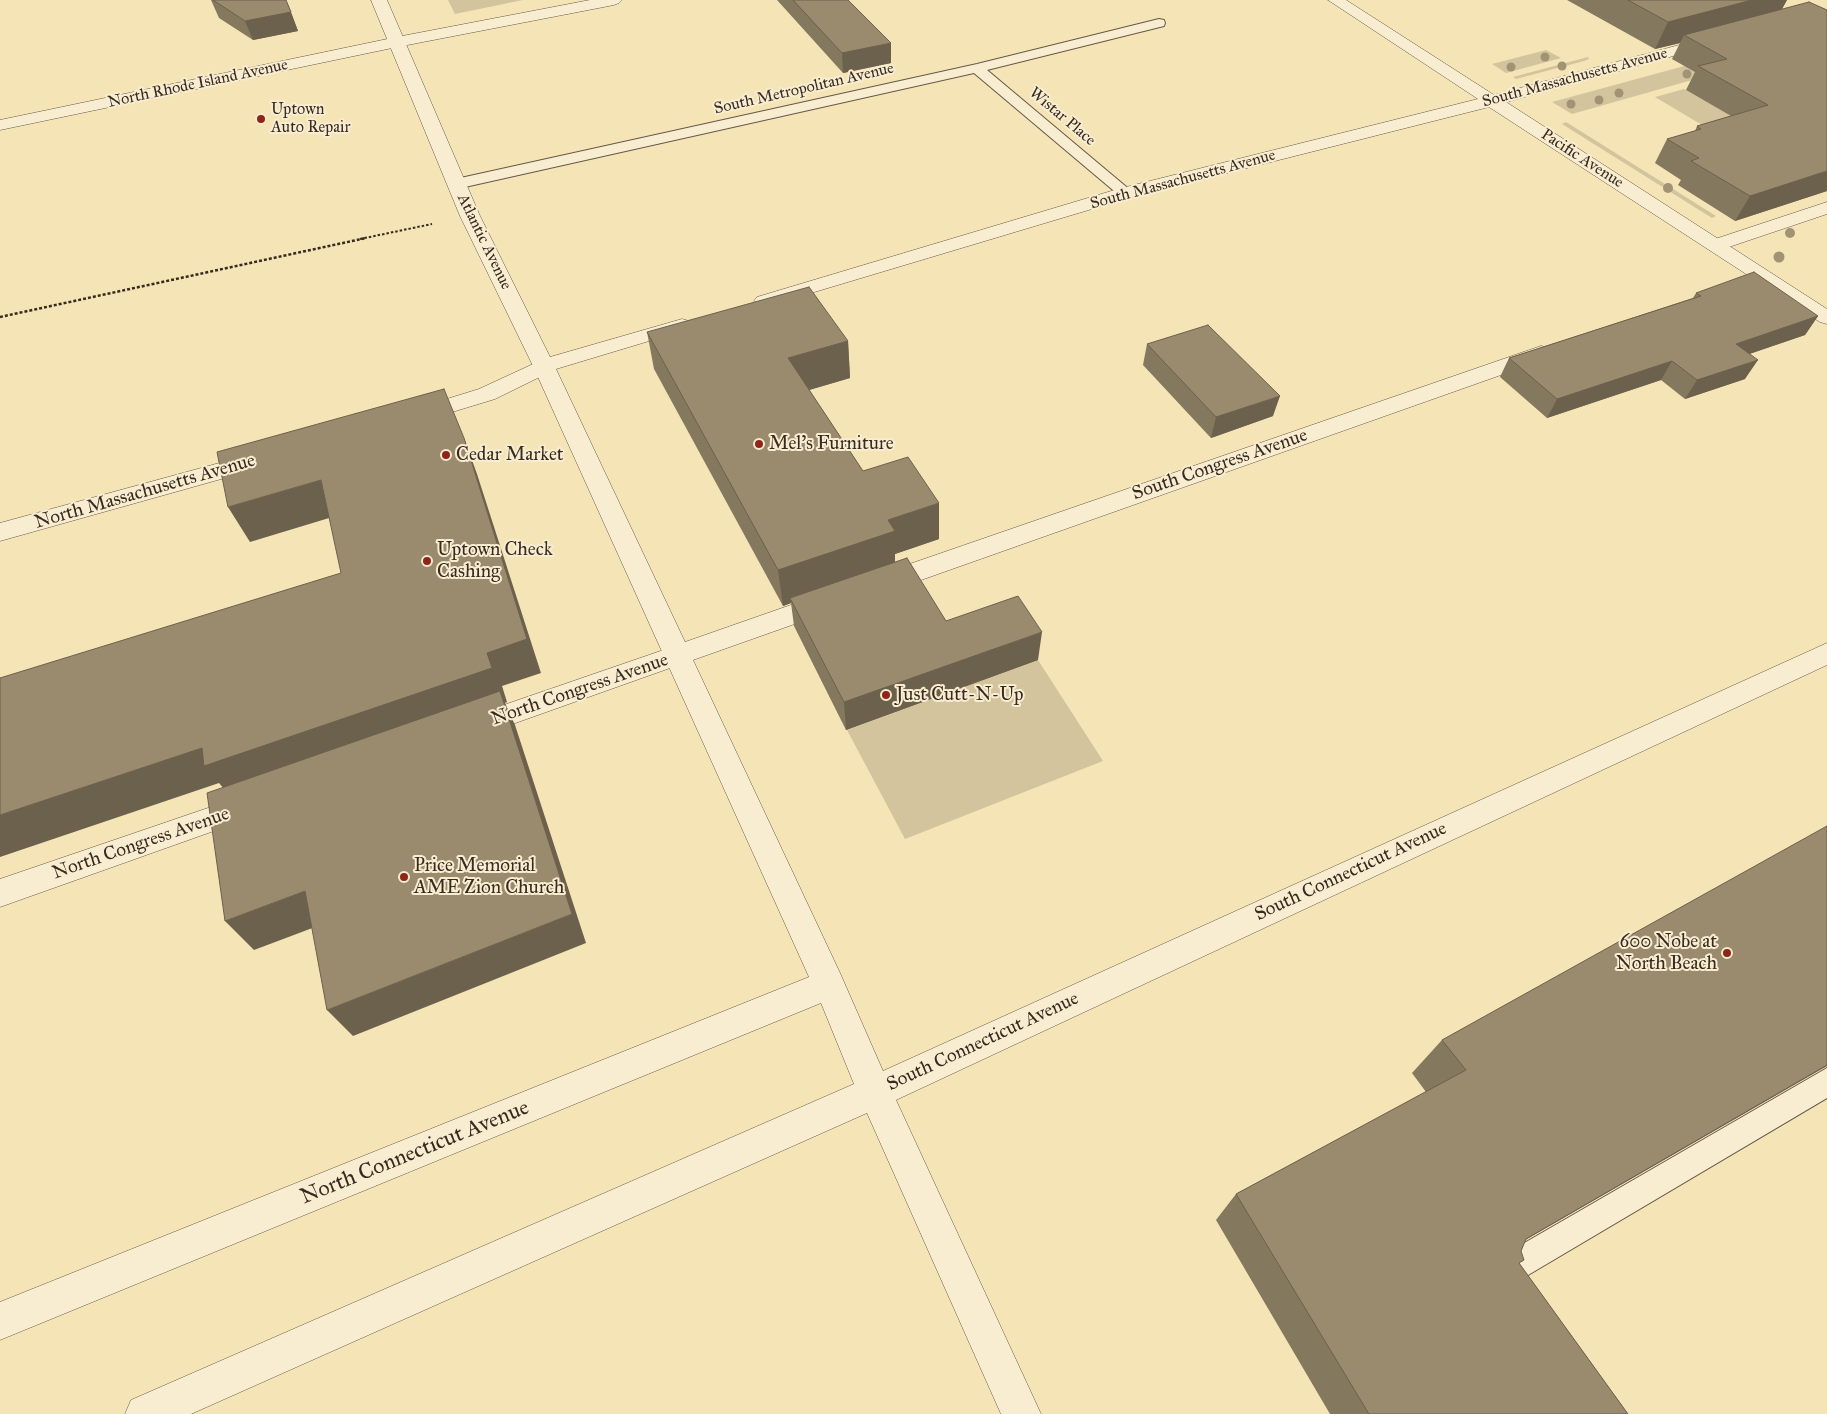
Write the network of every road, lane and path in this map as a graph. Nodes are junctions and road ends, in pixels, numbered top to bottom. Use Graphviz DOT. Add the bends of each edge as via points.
graph roads {
  1 [pos="378,0"];
  2 [pos="614,0"];
  3 [pos="1336,0"];
  4 [pos="1159,23"];
  5 [pos="1726,37"];
  6 [pos="396,42"];
  7 [pos="977,68"];
  8 [pos="1492,101"];
  9 [pos="0,126"];
  10 [pos="456,184"];
  11 [pos="1125,194"];
  12 [pos="1827,208"];
  13 [pos="470,216"];
  14 [pos="1716,245"];
  15 [pos="1762,276"];
  16 [pos="1732,286"];
  17 [pos="744,306"];
  18 [pos="0,317"];
  19 [pos="1827,318"];
  20 [pos="697,321"];
  21 [pos="1563,345"];
  22 [pos="544,366"];
  23 [pos="399,421"];
  24 [pos="276,455"];
  25 [pos="0,532"];
  26 [pos="1827,652"];
  27 [pos="678,655"];
  28 [pos="452,734"];
  29 [pos="273,797"];
  30 [pos="0,893"];
  31 [pos="829,984"];
  32 [pos="1827,1082"];
  33 [pos="874,1092"];
  34 [pos="1521,1306"];
  35 [pos="0,1321"];
  36 [pos="145,1414"];
  37 [pos="1021,1414"];
  1 -- 6 [label="street, Atlantic Avenue"];
  2 -- 6 [label="street, North Rhode Island Avenue"];
  3 -- 8 [label="street, Pacific Avenue"];
  4 -- 7 [label="lane, South Metropolitan Avenue"];
  5 -- 8 [label="street, South Massachusetts Avenue"];
  6 -- 9 [label="street, North Rhode Island Avenue"];
  6 -- 10 [label="street, Atlantic Avenue"];
  7 -- 10 [label="lane, South Metropolitan Avenue"];
  7 -- 11 [label="lane, Wistar Place"];
  8 -- 11 [label="street, South Massachusetts Avenue"];
  8 -- 14 [label="street, Pacific Avenue"];
  10 -- 13 [label="street, Atlantic Avenue"];
  11 -- 17 [label="street, South Massachusetts Avenue"];
  12 -- 14 [label="street"];
  13 -- 18 [label="path"];
  13 -- 22 [label="street, Atlantic Avenue"];
  14 -- 15 [label="street, Pacific Avenue"];
  15 -- 16 [label="street"];
  15 -- 19 [label="street, Pacific Avenue"];
  20 -- 22 [label="street"];
  21 -- 27 [label="street, South Congress Avenue"];
  22 -- 23 [label="street" via="487,394"];
  22 -- 27 [label="street, Atlantic Avenue"];
  24 -- 25 [label="street, North Massachusetts Avenue"];
  26 -- 33 [label="street, South Connecticut Avenue"];
  27 -- 28 [label="street, North Congress Avenue"];
  27 -- 31 [label="street, Atlantic Avenue"];
  29 -- 30 [label="street, North Congress Avenue"];
  31 -- 33 [label="street, Atlantic Avenue"];
  31 -- 35 [label="street, North Connecticut Avenue"];
  32 -- 34 [label="lane" via="1499,1275"];
  33 -- 36 [label="street"];
  33 -- 37 [label="street, Atlantic Avenue"];
}
